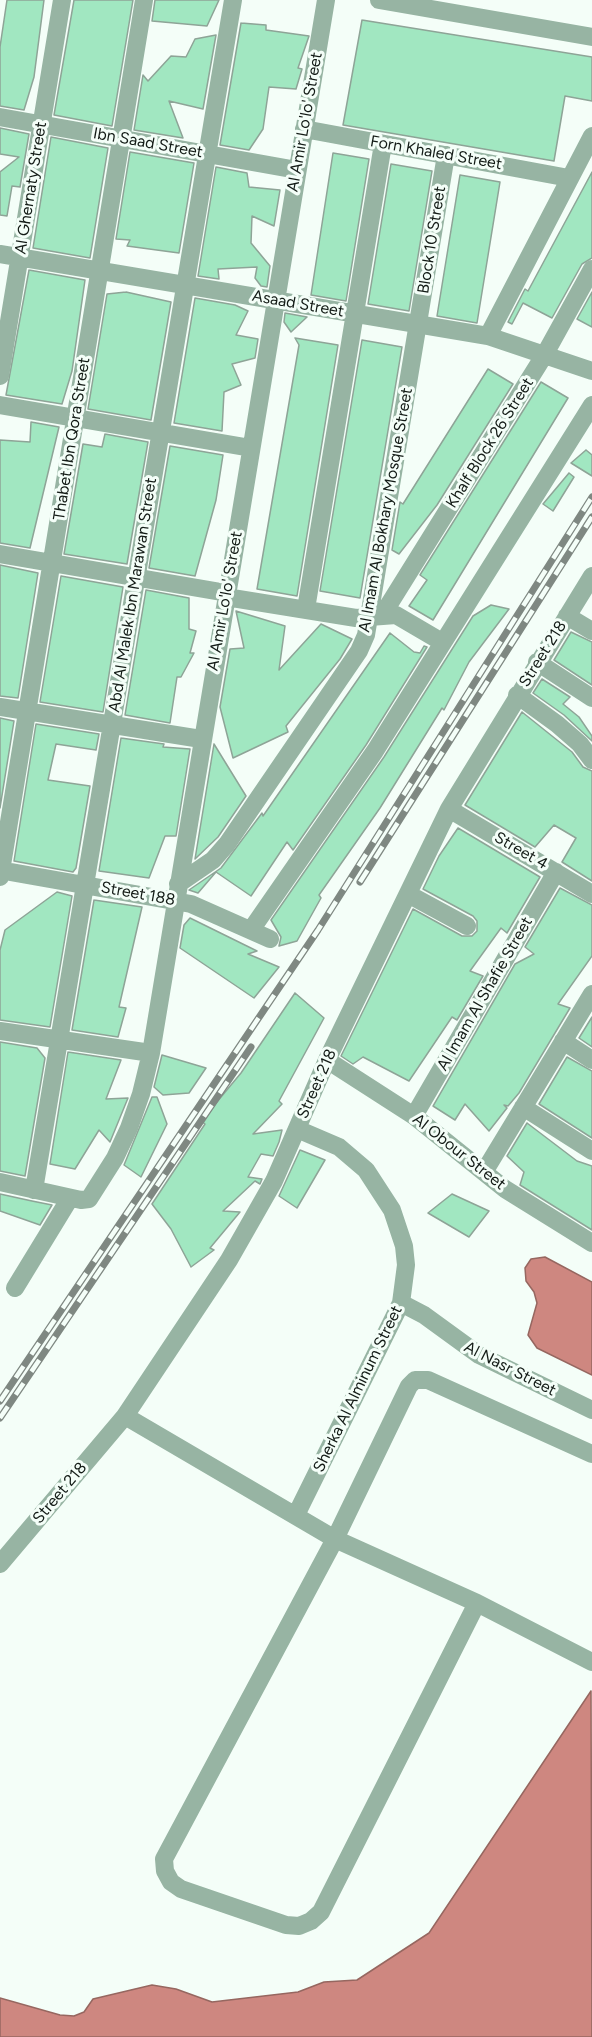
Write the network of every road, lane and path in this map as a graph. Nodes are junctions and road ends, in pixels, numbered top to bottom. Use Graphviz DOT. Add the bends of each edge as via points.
graph roads {
  1 [pos="62,0"];
  2 [pos="144,0"];
  3 [pos="233,0"];
  4 [pos="326,0"];
  5 [pos="379,0"];
  6 [pos="402,2"];
  7 [pos="472,8"];
  8 [pos="592,38"];
  9 [pos="0,117"];
  10 [pos="42,124"];
  11 [pos="304,129"];
  12 [pos="592,136"];
  13 [pos="122,138"];
  14 [pos="383,144"];
  15 [pos="207,153"];
  16 [pos="446,155"];
  17 [pos="297,170"];
  18 [pos="569,178"];
  19 [pos="0,254"];
  20 [pos="20,258"];
  21 [pos="592,269"];
  22 [pos="100,271"];
  23 [pos="185,285"];
  24 [pos="275,300"];
  25 [pos="355,314"];
  26 [pos="418,324"];
  27 [pos="488,336"];
  28 [pos="545,354"];
  29 [pos="592,371"];
  30 [pos="0,376"];
  31 [pos="0,405"];
  32 [pos="592,405"];
  33 [pos="76,417"];
  34 [pos="161,432"];
  35 [pos="251,448"];
  36 [pos="0,554"];
  37 [pos="51,564"];
  38 [pos="592,576"];
  39 [pos="136,578"];
  40 [pos="226,595"];
  41 [pos="306,609"];
  42 [pos="377,616"];
  43 [pos="567,616"];
  44 [pos="592,631"];
  45 [pos="441,642"];
  46 [pos="537,662"];
  47 [pos="517,695"];
  48 [pos="592,698"];
  49 [pos="0,706"];
  50 [pos="27,711"];
  51 [pos="112,725"];
  52 [pos="201,739"];
  53 [pos="592,760"];
  54 [pos="449,809"];
  55 [pos="0,872"];
  56 [pos="556,872"];
  57 [pos="85,885"];
  58 [pos="177,892"];
  59 [pos="408,894"];
  60 [pos="592,894"];
  61 [pos="467,926"];
  62 [pos="251,930"];
  63 [pos="270,939"];
  64 [pos="592,994"];
  65 [pos="0,1031"];
  66 [pos="59,1040"];
  67 [pos="563,1041"];
  68 [pos="151,1053"];
  69 [pos="327,1060"];
  70 [pos="592,1060"];
  71 [pos="523,1107"];
  72 [pos="414,1116"];
  73 [pos="297,1129"];
  74 [pos="592,1151"];
  75 [pos="483,1172"];
  76 [pos="0,1182"];
  77 [pos="34,1190"];
  78 [pos="70,1198"];
  79 [pos="592,1244"];
  80 [pos="15,1288"];
  81 [pos="401,1304"];
  82 [pos="592,1410"];
  83 [pos="125,1416"];
  84 [pos="592,1454"];
  85 [pos="296,1515"];
  86 [pos="335,1539"];
  87 [pos="0,1564"];
  88 [pos="477,1603"];
  89 [pos="592,1662"];
  1 -- 10 [label="street, Al Ghernaty Street"];
  2 -- 13 [label="street, Thabet Ibn Qora Street"];
  3 -- 15 [label="street, Abd Al Malek Ibn Marawan Street"];
  4 -- 11 [label="street, Al Amir Lo'lo' Street"];
  5 -- 6 [label="street"];
  6 -- 7 [label="street"];
  7 -- 8 [label="street"];
  9 -- 10 [label="street, Ibn Saad Street"];
  10 -- 13 [label="street, Ibn Saad Street"];
  10 -- 20 [label="street, Al Ghernaty Street"];
  11 -- 14 [label="street, Forn Khaled Street"];
  11 -- 17 [label="street, Al Amir Lo'lo' Street"];
  12 -- 18 [label="street"];
  13 -- 15 [label="street, Ibn Saad Street"];
  13 -- 22 [label="street, Thabet Ibn Qora Street"];
  14 -- 16 [label="street, Forn Khaled Street"];
  14 -- 25 [label="street"];
  15 -- 17 [label="street, Ibn Saad Street"];
  15 -- 23 [label="street, Abd Al Malek Ibn Marawan Street"];
  16 -- 18 [label="street, Forn Khaled Street"];
  16 -- 26 [label="street, Block 10 Street"];
  17 -- 24 [label="street, Al Amir Lo'lo' Street"];
  18 -- 27 [label="street"];
  19 -- 20 [label="street, Asaad Street"];
  20 -- 22 [label="street, Asaad Street"];
  20 -- 30 [label="street, Al Ghernaty Street"];
  21 -- 28 [label="street, Khalf Block 26 Street"];
  22 -- 23 [label="street, Asaad Street"];
  22 -- 33 [label="street, Thabet Ibn Qora Street"];
  23 -- 24 [label="street, Asaad Street"];
  23 -- 34 [label="street, Abd Al Malek Ibn Marawan Street"];
  24 -- 25 [label="street, Asaad Street"];
  24 -- 35 [label="street, Al Amir Lo'lo' Street"];
  25 -- 26 [label="street, Asaad Street"];
  25 -- 41 [label="street"];
  26 -- 27 [label="street, Asaad Street"];
  26 -- 42 [label="street, Al Imam Al Bokhary Mosque Street"];
  27 -- 28 [label="street, Asaad Street"];
  28 -- 29 [label="street, Asaad Street"];
  28 -- 42 [label="street, Khalf Block 26 Street"];
  31 -- 33 [label="street"];
  32 -- 45 [label="street"];
  33 -- 34 [label="street"];
  33 -- 37 [label="street, Thabet Ibn Qora Street"];
  34 -- 35 [label="street"];
  34 -- 39 [label="street, Abd Al Malek Ibn Marawan Street"];
  35 -- 40 [label="street, Al Amir Lo'lo' Street"];
  36 -- 37 [label="street"];
  37 -- 39 [label="street"];
  37 -- 50 [label="street, Thabet Ibn Qora Street"];
  38 -- 43 [label="street, Street 218"];
  39 -- 40 [label="street"];
  39 -- 51 [label="street, Abd Al Malek Ibn Marawan Street"];
  40 -- 41 [label="street"];
  40 -- 52 [label="street, Al Amir Lo'lo' Street"];
  41 -- 42 [label="street"];
  42 -- 45 [label="street" via="396,615"];
  42 -- 58 [label="street, Al Imam Al Bokhary Mosque Street" via="359,651 227,844"];
  43 -- 44 [label="street"];
  43 -- 46 [label="street, Street 218"];
  45 -- 62 [label="street" via="375,751"];
  46 -- 47 [label="street, Street 218"];
  46 -- 48 [label="street"];
  47 -- 53 [label="street" via="557,724"];
  47 -- 54 [label="street, Street 218"];
  49 -- 50 [label="street"];
  50 -- 51 [label="street"];
  50 -- 55 [label="street, Thabet Ibn Qora Street"];
  51 -- 52 [label="street"];
  51 -- 57 [label="street, Abd Al Malek Ibn Marawan Street"];
  52 -- 58 [label="street, Al Amir Lo'lo' Street"];
  54 -- 56 [label="street, Street 4"];
  54 -- 59 [label="street, Street 218"];
  55 -- 57 [label="street, Street 188"];
  56 -- 60 [label="street, Street 4"];
  56 -- 72 [label="street, Al Imam Al Shafie Street"];
  57 -- 58 [label="street, Street 188"];
  57 -- 66 [label="street, Abd Al Malek Ibn Marawan Street"];
  58 -- 62 [label="street, Street 188"];
  58 -- 68 [label="street, Al Amir Lo'lo' Street"];
  59 -- 61 [label="street"];
  59 -- 69 [label="street, Street 218"];
  62 -- 63 [label="street, Street 188"];
  64 -- 67 [label="street"];
  65 -- 66 [label="street"];
  66 -- 68 [label="street"];
  66 -- 77 [label="street, Abd Al Malek Ibn Marawan Street"];
  67 -- 70 [label="street"];
  67 -- 71 [label="street"];
  68 -- 78 [label="street, Al Amir Lo'lo' Street" via="129,1128 94,1193 85,1200"];
  69 -- 72 [label="street, Al Obour Street"];
  69 -- 73 [label="street, Street 218"];
  71 -- 74 [label="street"];
  71 -- 75 [label="street"];
  72 -- 75 [label="street, Al Obour Street"];
  73 -- 81 [label="street, Sherka Al Alminum Street" via="348,1154 366,1170 382,1193 404,1246"];
  73 -- 83 [label="street, Street 218" via="274,1181 229,1260"];
  75 -- 79 [label="street, Al Obour Street"];
  76 -- 77 [label="street"];
  77 -- 78 [label="street"];
  78 -- 80 [label="street"];
  81 -- 82 [label="street, Al Nasr Street" via="424,1314 479,1355"];
  81 -- 85 [label="street, Sherka Al Alminum Street"];
  83 -- 85 [label="street"];
  83 -- 87 [label="street, Street 218"];
  84 -- 86 [label="street" via="428,1380 415,1380"];
  85 -- 86 [label="street"];
  86 -- 88 [label="street"];
  86 -- 88 [label="street" via="164,1859 171,1882 181,1890 286,1925 300,1926 321,1912"];
  88 -- 89 [label="street"];
}
